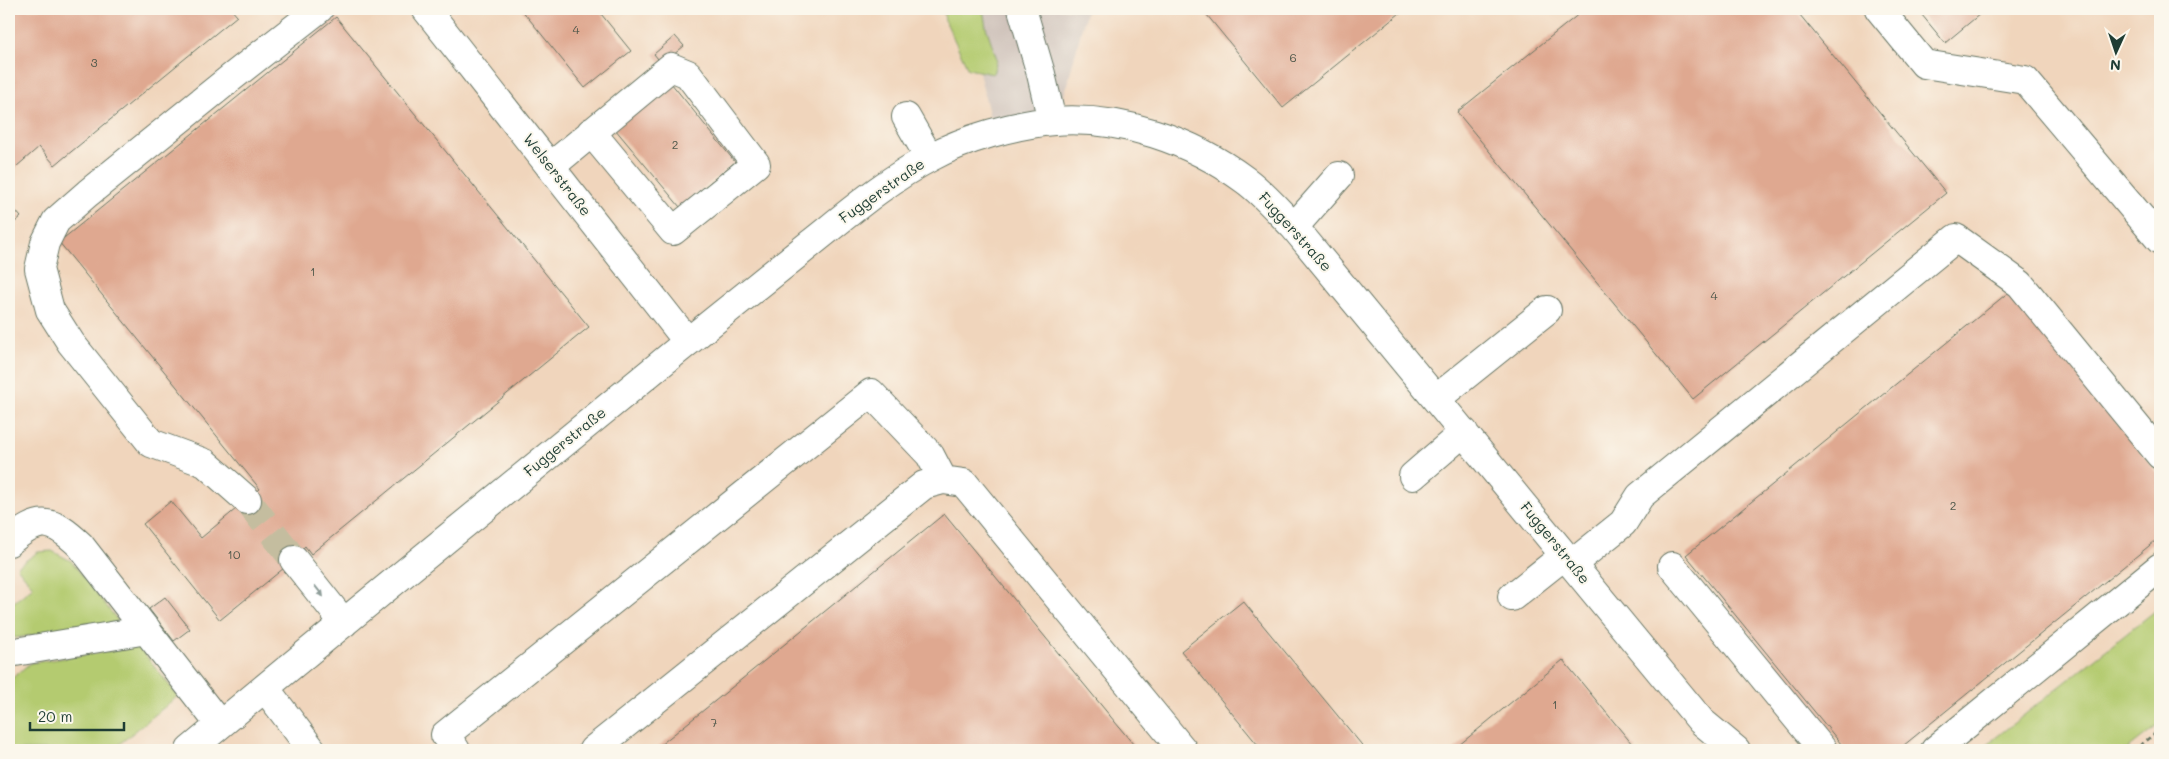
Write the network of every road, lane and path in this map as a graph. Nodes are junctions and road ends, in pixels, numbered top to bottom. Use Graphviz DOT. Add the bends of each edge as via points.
graph roads {
  1 [pos="319,9"];
  2 [pos="1022,9"];
  3 [pos="1879,9"];
  4 [pos="434,12"];
  5 [pos="906,117"];
  6 [pos="1052,121"];
  7 [pos="591,132"];
  8 [pos="930,157"];
  9 [pos="550,167"];
  10 [pos="1339,176"];
  11 [pos="1294,227"];
  12 [pos="2160,240"];
  13 [pos="1547,310"];
  14 [pos="688,342"];
  15 [pos="1436,399"];
  16 [pos="1464,432"];
  17 [pos="2160,455"];
  18 [pos="1413,476"];
  19 [pos="943,480"];
  20 [pos="247,500"];
  21 [pos="9,542"];
  22 [pos="294,560"];
  23 [pos="1569,560"];
  24 [pos="1672,566"];
  25 [pos="2160,567"];
  26 [pos="1512,597"];
  27 [pos="344,623"];
  28 [pos="146,630"];
  29 [pos="9,652"];
  30 [pos="265,688"];
  31 [pos="1701,721"];
  32 [pos="220,724"];
  33 [pos="2160,730"];
  34 [pos="190,750"];
  35 [pos="312,750"];
  36 [pos="456,750"];
  37 [pos="593,750"];
  38 [pos="1183,750"];
  39 [pos="1713,750"];
  40 [pos="1736,750"];
  41 [pos="1823,750"];
  42 [pos="1935,750"];
  43 [pos="2134,750"];
  1 -- 20 [label="street" via="56,222 45,243 39,269 50,310 71,343 151,443 205,463"];
  2 -- 6 [label="street"];
  3 -- 12 [label="street" via="1924,64 2025,80"];
  4 -- 9 [label="street, Welserstraße"];
  5 -- 8 [label="street"];
  6 -- 8 [label="street, Fuggerstraße" via="962,142"];
  6 -- 11 [label="street, Fuggerstraße" via="1092,121 1127,127 1155,134 1205,154 1246,181"];
  7 -- 7 [label="street" via="671,67 688,74 756,164 673,231"];
  7 -- 9 [label="street"];
  8 -- 14 [label="street, Fuggerstraße" via="880,188"];
  9 -- 14 [label="street, Welserstraße"];
  10 -- 11 [label="street"];
  11 -- 15 [label="street, Fuggerstraße"];
  13 -- 15 [label="street"];
  14 -- 27 [label="street, Fuggerstraße"];
  15 -- 16 [label="street, Fuggerstraße"];
  16 -- 18 [label="street"];
  16 -- 23 [label="street, Fuggerstraße"];
  17 -- 23 [label="street" via="2020,284 1956,238 1640,496 1623,523"];
  19 -- 36 [label="street" via="930,455 871,392 445,735"];
  19 -- 37 [label="street" via="924,485"];
  19 -- 38 [label="street" via="964,483"];
  21 -- 28 [label="street" via="30,526 44,522 61,527 80,545"];
  22 -- 27 [label="street, one-way"];
  23 -- 26 [label="street"];
  23 -- 31 [label="street, Fuggerstraße"];
  24 -- 41 [label="street"];
  25 -- 42 [label="street"];
  27 -- 30 [label="street, Fuggerstraße"];
  28 -- 29 [label="street"];
  28 -- 32 [label="street"];
  30 -- 32 [label="street, Fuggerstraße"];
  30 -- 35 [label="street"];
  31 -- 39 [label="street, Fuggerstraße"];
  31 -- 40 [label="street, Fuggerstraße"];
  32 -- 34 [label="street, Fuggerstraße"];
  33 -- 43 [label="path"];
}
